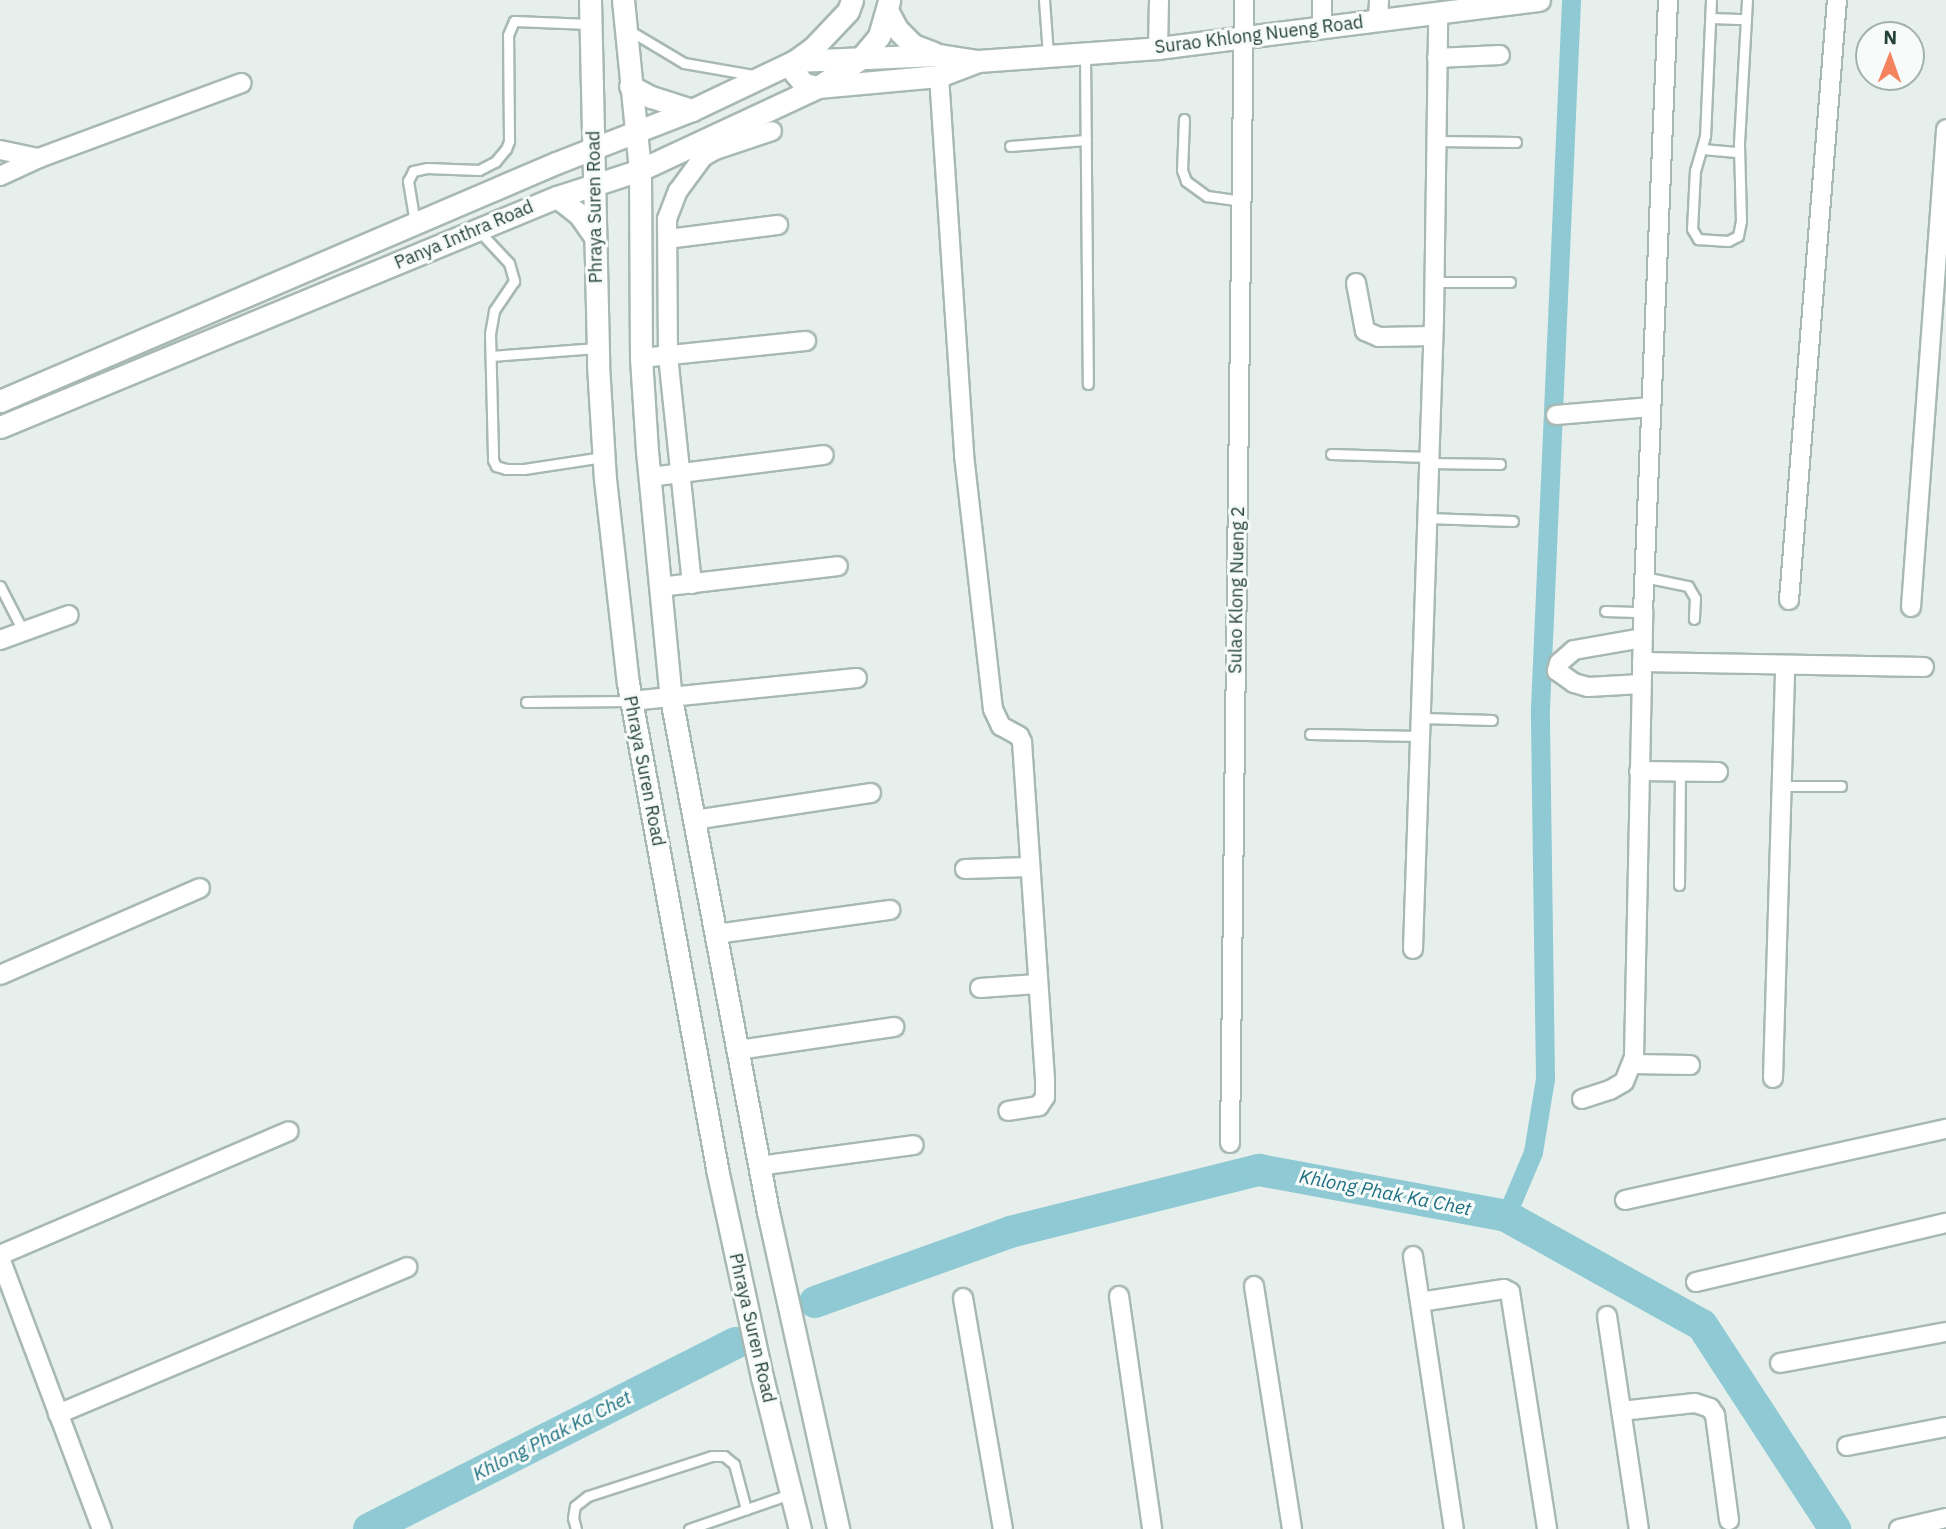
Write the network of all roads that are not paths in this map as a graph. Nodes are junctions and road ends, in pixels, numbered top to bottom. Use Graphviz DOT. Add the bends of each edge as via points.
graph roads {
  1 [pos="590,0"];
  2 [pos="623,0"];
  3 [pos="852,0"];
  4 [pos="1044,0"];
  5 [pos="1159,0"];
  6 [pos="1244,0"];
  7 [pos="1322,0"];
  8 [pos="1539,0"];
  9 [pos="1668,0"];
  10 [pos="1712,0"];
  11 [pos="1747,0"];
  12 [pos="1837,0"];
  13 [pos="888,6"];
  14 [pos="1446,8"];
  15 [pos="1378,10"];
  16 [pos="1711,18"];
  17 [pos="1746,19"];
  18 [pos="591,24"];
  19 [pos="1322,27"];
  20 [pos="626,28"];
  21 [pos="1243,37"];
  22 [pos="1158,48"];
  23 [pos="1085,53"];
  24 [pos="939,55"];
  25 [pos="1048,55"];
  26 [pos="1500,55"];
  27 [pos="1437,58"];
  28 [pos="860,59"];
  29 [pos="795,61"];
  30 [pos="978,61"];
  31 [pos="761,76"];
  32 [pos="939,76"];
  33 [pos="242,83"];
  34 [pos="630,86"];
  35 [pos="812,90"];
  36 [pos="593,101"];
  37 [pos="692,110"];
  38 [pos="1184,119"];
  39 [pos="1946,129"];
  40 [pos="772,131"];
  41 [pos="636,133"];
  42 [pos="1086,140"];
  43 [pos="1436,141"];
  44 [pos="1516,142"];
  45 [pos="1010,146"];
  46 [pos="592,149"];
  47 [pos="1702,149"];
  48 [pos="0,150"];
  49 [pos="1739,152"];
  50 [pos="38,158"];
  51 [pos="556,163"];
  52 [pos="640,170"];
  53 [pos="0,176"];
  54 [pos="593,183"];
  55 [pos="558,197"];
  56 [pos="1241,201"];
  57 [pos="415,224"];
  58 [pos="778,225"];
  59 [pos="478,230"];
  60 [pos="595,237"];
  61 [pos="668,239"];
  62 [pos="1434,282"];
  63 [pos="1510,282"];
  64 [pos="1356,283"];
  65 [pos="1433,336"];
  66 [pos="806,341"];
  67 [pos="598,348"];
  68 [pos="491,356"];
  69 [pos="668,357"];
  70 [pos="641,358"];
  71 [pos="1088,384"];
  72 [pos="0,401"];
  73 [pos="1651,407"];
  74 [pos="1556,415"];
  75 [pos="0,427"];
  76 [pos="1331,454"];
  77 [pos="824,455"];
  78 [pos="603,457"];
  79 [pos="1429,460"];
  80 [pos="1500,464"];
  81 [pos="679,471"];
  82 [pos="650,477"];
  83 [pos="1427,518"];
  84 [pos="1513,522"];
  85 [pos="838,566"];
  86 [pos="1644,577"];
  87 [pos="692,584"];
  88 [pos="0,586"];
  89 [pos="660,587"];
  90 [pos="1789,600"];
  91 [pos="1911,607"];
  92 [pos="1605,611"];
  93 [pos="1643,612"];
  94 [pos="69,615"];
  95 [pos="1694,619"];
  96 [pos="23,631"];
  97 [pos="1642,638"];
  98 [pos="0,640"];
  99 [pos="1642,662"];
  100 [pos="1785,665"];
  101 [pos="1924,667"];
  102 [pos="857,678"];
  103 [pos="1641,684"];
  104 [pos="671,698"];
  105 [pos="631,701"];
  106 [pos="526,702"];
  107 [pos="1492,720"];
  108 [pos="1420,727"];
  109 [pos="1310,734"];
  110 [pos="1639,772"];
  111 [pos="1680,772"];
  112 [pos="1718,772"];
  113 [pos="1782,786"];
  114 [pos="1841,786"];
  115 [pos="871,793"];
  116 [pos="694,820"];
  117 [pos="1028,867"];
  118 [pos="965,869"];
  119 [pos="1679,885"];
  120 [pos="201,888"];
  121 [pos="890,910"];
  122 [pos="716,933"];
  123 [pos="1413,949"];
  124 [pos="0,975"];
  125 [pos="1037,984"];
  126 [pos="979,988"];
  127 [pos="894,1027"];
  128 [pos="738,1050"];
  129 [pos="1632,1064"];
  130 [pos="1690,1065"];
  131 [pos="1773,1078"];
  132 [pos="1582,1099"];
  133 [pos="1008,1111"];
  134 [pos="1946,1129"];
  135 [pos="289,1131"];
  136 [pos="1230,1143"];
  137 [pos="914,1145"];
  138 [pos="759,1167"];
  139 [pos="1625,1200"];
  140 [pos="1946,1223"];
  141 [pos="1413,1256"];
  142 [pos="0,1257"];
  143 [pos="407,1267"];
  144 [pos="1696,1282"];
  145 [pos="1254,1286"];
  146 [pos="1119,1296"];
  147 [pos="963,1298"];
  148 [pos="1420,1302"];
  149 [pos="1607,1316"];
  150 [pos="1946,1332"];
  151 [pos="1780,1363"];
  152 [pos="1621,1411"];
  153 [pos="58,1415"];
  154 [pos="1946,1427"];
  155 [pos="1847,1446"];
  156 [pos="790,1494"];
  157 [pos="746,1510"];
  158 [pos="1946,1518"];
  159 [pos="1729,1520"];
  160 [pos="1904,1528"];
  161 [pos="102,1529"];
  162 [pos="576,1529"];
  163 [pos="689,1529"];
  164 [pos="800,1529"];
  165 [pos="838,1529"];
  166 [pos="1003,1529"];
  167 [pos="1152,1529"];
  168 [pos="1292,1529"];
  169 [pos="1454,1529"];
  170 [pos="1547,1529"];
  171 [pos="1639,1529"];
  1 -- 18 [label="street, Phraya Suren Road"];
  2 -- 20 [label="street"];
  3 -- 29 [label="street, Panya Inthra Road" via="848,11"];
  4 -- 25 [label="lane"];
  5 -- 22 [label="street"];
  6 -- 21 [label="street, Sulao Klong Nueng 2"];
  7 -- 19 [label="street"];
  8 -- 14 [label="street, Surao Khlong Nueng Road"];
  9 -- 73 [label="street"];
  10 -- 16 [label="lane"];
  11 -- 17 [label="lane"];
  12 -- 90 [label="street"];
  13 -- 24 [label="street" via="897,29 914,45"];
  13 -- 28 [label="street, Panya Inthra Road" via="879,36"];
  14 -- 15 [label="street, Surao Khlong Nueng Road"];
  14 -- 27 [label="street"];
  15 -- 19 [label="street, Surao Khlong Nueng Road"];
  16 -- 17 [label="lane"];
  16 -- 47 [label="lane"];
  17 -- 49 [label="lane"];
  18 -- 36 [label="street, Phraya Suren Road"];
  18 -- 57 [label="lane" via="514,21 508,35 506,149 495,162 479,170 413,171 408,181"];
  19 -- 21 [label="street, Surao Khlong Nueng Road"];
  20 -- 31 [label="lane" via="684,63"];
  20 -- 34 [label="street"];
  21 -- 22 [label="street, Surao Khlong Nueng Road"];
  21 -- 56 [label="street, Sulao Klong Nueng 2"];
  22 -- 23 [label="street, Surao Khlong Nueng Road"];
  23 -- 25 [label="street, Surao Khlong Nueng Road"];
  23 -- 42 [label="lane"];
  24 -- 28 [label="street, Surao Khlong Nueng Road"];
  24 -- 30 [label="street, Surao Khlong Nueng Road"];
  25 -- 30 [label="street, Surao Khlong Nueng Road"];
  26 -- 27 [label="street"];
  27 -- 43 [label="street"];
  28 -- 29 [label="street, Surao Khlong Nueng Road"];
  28 -- 35 [label="street, Panya Inthra Road"];
  29 -- 31 [label="street, Panya Inthra Road"];
  29 -- 35 [label="street" via="795,73"];
  30 -- 32 [label="street, Surao Khlong Nueng Road"];
  31 -- 37 [label="street, Panya Inthra Road"];
  32 -- 35 [label="street, Surao Khlong Nueng Road"];
  32 -- 117 [label="street" via="964,455 990,696 996,720 1022,742"];
  33 -- 50 [label="street"];
  34 -- 37 [label="street"];
  34 -- 41 [label="street"];
  35 -- 52 [label="street, Panya Inthra Road"];
  36 -- 46 [label="street, Phraya Suren Road"];
  36 -- 51 [label="street" via="574,142"];
  37 -- 41 [label="street, Panya Inthra Road"];
  38 -- 56 [label="lane" via="1182,170 1186,181 1207,196"];
  39 -- 91 [label="street"];
  40 -- 61 [label="street" via="703,157 672,203"];
  41 -- 46 [label="street, Panya Inthra Road"];
  41 -- 52 [label="street"];
  42 -- 45 [label="lane"];
  42 -- 71 [label="lane"];
  43 -- 44 [label="lane"];
  43 -- 62 [label="street"];
  46 -- 51 [label="street, Panya Inthra Road"];
  46 -- 54 [label="street, Phraya Suren Road"];
  47 -- 49 [label="lane"];
  47 -- 49 [label="lane" via="1695,170 1692,229 1698,239 1728,241 1738,236"];
  48 -- 50 [label="street"];
  50 -- 53 [label="street"];
  51 -- 57 [label="street, Panya Inthra Road"];
  52 -- 54 [label="street, Panya Inthra Road"];
  52 -- 70 [label="street"];
  54 -- 55 [label="street, Panya Inthra Road"];
  54 -- 60 [label="street, Phraya Suren Road"];
  55 -- 59 [label="street, Panya Inthra Road"];
  55 -- 60 [label="street" via="579,214"];
  56 -- 136 [label="street, Sulao Klong Nueng 2"];
  57 -- 72 [label="street, Panya Inthra Road"];
  58 -- 61 [label="street"];
  59 -- 68 [label="lane" via="509,264 514,281 494,311"];
  59 -- 75 [label="street, Panya Inthra Road"];
  60 -- 67 [label="street, Phraya Suren Road"];
  61 -- 69 [label="street"];
  62 -- 63 [label="lane"];
  62 -- 65 [label="street"];
  64 -- 65 [label="street" via="1365,331 1379,337"];
  65 -- 79 [label="street"];
  66 -- 69 [label="street"];
  67 -- 68 [label="lane"];
  67 -- 78 [label="street, Phraya Suren Road"];
  68 -- 78 [label="lane" via="496,466 524,469"];
  69 -- 70 [label="street"];
  69 -- 81 [label="street"];
  70 -- 82 [label="street"];
  73 -- 74 [label="street"];
  73 -- 86 [label="street"];
  76 -- 79 [label="lane"];
  77 -- 81 [label="street"];
  78 -- 105 [label="street, Phraya Suren Road"];
  79 -- 80 [label="lane"];
  79 -- 83 [label="street"];
  81 -- 82 [label="street"];
  81 -- 87 [label="street"];
  82 -- 89 [label="street"];
  83 -- 84 [label="lane"];
  83 -- 108 [label="street"];
  85 -- 87 [label="street"];
  86 -- 93 [label="street"];
  86 -- 95 [label="lane" via="1688,586 1695,598"];
  87 -- 89 [label="street"];
  88 -- 96 [label="lane"];
  89 -- 104 [label="street"];
  92 -- 93 [label="lane"];
  93 -- 97 [label="street"];
  94 -- 96 [label="street"];
  96 -- 98 [label="street"];
  97 -- 99 [label="street"];
  97 -- 103 [label="street" via="1574,650 1557,671 1588,687"];
  99 -- 100 [label="street"];
  99 -- 103 [label="street"];
  100 -- 101 [label="street"];
  100 -- 113 [label="street"];
  102 -- 104 [label="street"];
  103 -- 110 [label="street"];
  104 -- 105 [label="street"];
  104 -- 116 [label="street"];
  105 -- 106 [label="lane"];
  105 -- 156 [label="street, Phraya Suren Road" via="717,1169"];
  107 -- 108 [label="lane"];
  108 -- 109 [label="lane"];
  108 -- 123 [label="street"];
  110 -- 111 [label="street"];
  110 -- 129 [label="street"];
  111 -- 112 [label="street"];
  111 -- 119 [label="lane"];
  113 -- 114 [label="lane"];
  113 -- 131 [label="street"];
  115 -- 116 [label="street"];
  116 -- 122 [label="street"];
  117 -- 118 [label="street"];
  117 -- 125 [label="street"];
  120 -- 124 [label="street"];
  121 -- 122 [label="street"];
  122 -- 128 [label="street"];
  125 -- 126 [label="street"];
  125 -- 133 [label="street" via="1045,1097 1032,1109"];
  127 -- 128 [label="street"];
  128 -- 138 [label="street"];
  129 -- 130 [label="street"];
  129 -- 132 [label="street" via="1624,1082"];
  134 -- 139 [label="street"];
  135 -- 142 [label="street"];
  137 -- 138 [label="street"];
  138 -- 165 [label="street"];
  140 -- 144 [label="street"];
  141 -- 148 [label="street"];
  142 -- 153 [label="street"];
  143 -- 153 [label="street"];
  145 -- 168 [label="street"];
  146 -- 167 [label="street"];
  147 -- 166 [label="street"];
  148 -- 169 [label="street"];
  148 -- 170 [label="street" via="1504,1289 1510,1292"];
  149 -- 152 [label="street"];
  150 -- 151 [label="street"];
  152 -- 159 [label="street" via="1695,1403 1710,1408 1715,1415"];
  152 -- 171 [label="street"];
  153 -- 161 [label="street"];
  154 -- 155 [label="street"];
  156 -- 157 [label="lane"];
  156 -- 164 [label="street, Phraya Suren Road"];
  157 -- 162 [label="lane" via="734,1464 724,1456 712,1456 588,1496 575,1506"];
  157 -- 163 [label="lane"];
  158 -- 160 [label="street"];
}
